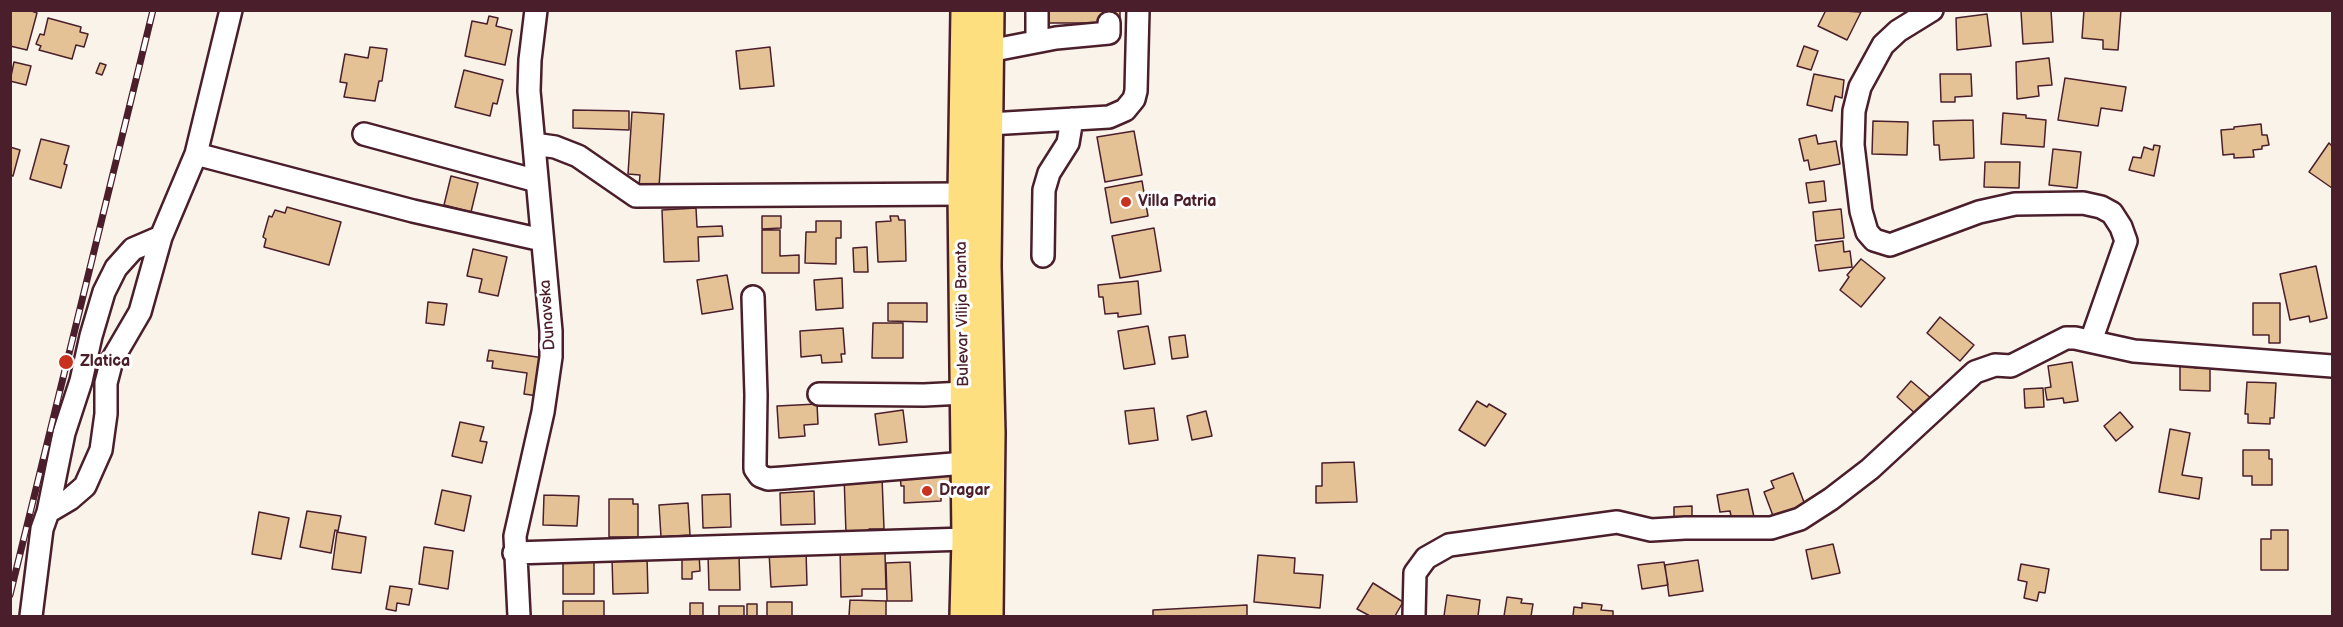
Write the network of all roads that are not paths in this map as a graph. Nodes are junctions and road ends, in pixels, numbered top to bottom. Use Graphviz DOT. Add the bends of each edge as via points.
graph roads {
  1 [pos="231,10"];
  2 [pos="536,10"];
  3 [pos="965,10"];
  4 [pos="990,10"];
  5 [pos="1037,10"];
  6 [pos="1138,10"];
  7 [pos="1932,10"];
  8 [pos="1109,23"];
  9 [pos="1037,41"];
  10 [pos="989,51"];
  11 [pos="1072,120"];
  12 [pos="988,124"];
  13 [pos="364,134"];
  14 [pos="534,144"];
  15 [pos="196,154"];
  16 [pos="537,181"];
  17 [pos="962,194"];
  18 [pos="161,237"];
  19 [pos="542,240"];
  20 [pos="1043,256"];
  21 [pos="753,297"];
  22 [pos="2091,341"];
  23 [pos="2332,366"];
  24 [pos="964,393"];
  25 [pos="819,394"];
  26 [pos="965,463"];
  27 [pos="48,512"];
  28 [pos="966,539"];
  29 [pos="514,553"];
  30 [pos="31,616"];
  31 [pos="519,616"];
  32 [pos="964,616"];
  33 [pos="989,616"];
  34 [pos="1414,616"];
  1 -- 15 [label="street"];
  2 -- 14 [label="street, Dunavska" via="529,91"];
  3 -- 17 [label="main road, Bulevar Vilija Branta"];
  4 -- 10 [label="main road, Bulevar Vilija Branta"];
  5 -- 9 [label="street"];
  6 -- 11 [label="street" via="1134,99 1117,115"];
  7 -- 22 [label="street" via="1882,45 1860,87 1854,111 1853,145 1867,232 1874,240 1890,245 1980,212 2015,204 2083,203 2101,207 2112,213 2126,241"];
  8 -- 9 [label="street" via="1109,33"];
  9 -- 10 [label="street"];
  10 -- 12 [label="main road, Bulevar Vilija Branta"];
  11 -- 12 [label="street"];
  11 -- 20 [label="street" via="1068,143 1049,173 1044,190"];
  12 -- 33 [label="main road, Bulevar Vilija Branta"];
  13 -- 16 [label="street"];
  14 -- 16 [label="street, Dunavska"];
  14 -- 17 [label="street" via="578,156 636,196"];
  15 -- 18 [label="street"];
  15 -- 19 [label="street"];
  16 -- 19 [label="street, Dunavska"];
  17 -- 24 [label="main road, Bulevar Vilija Branta"];
  18 -- 27 [label="street" via="140,312 111,360 101,450 85,486"];
  18 -- 27 [label="street" via="133,249 116,268 104,292 64,434"];
  19 -- 29 [label="street, Dunavska" via="551,357"];
  21 -- 26 [label="street" via="755,469 760,476 768,479"];
  22 -- 23 [label="street" via="2134,351"];
  22 -- 34 [label="street" via="2066,338 2011,366 1995,365 1976,372 1870,469 1800,519 1771,528 1651,530 1617,522 1449,545 1426,558 1415,573"];
  24 -- 25 [label="street"];
  24 -- 26 [label="main road, Bulevar Vilija Branta"];
  26 -- 28 [label="main road, Bulevar Vilija Branta"];
  27 -- 30 [label="street" via="42,529"];
  28 -- 29 [label="street"];
  28 -- 32 [label="main road, Bulevar Vilija Branta"];
  29 -- 31 [label="street, Dunavska"];
}
